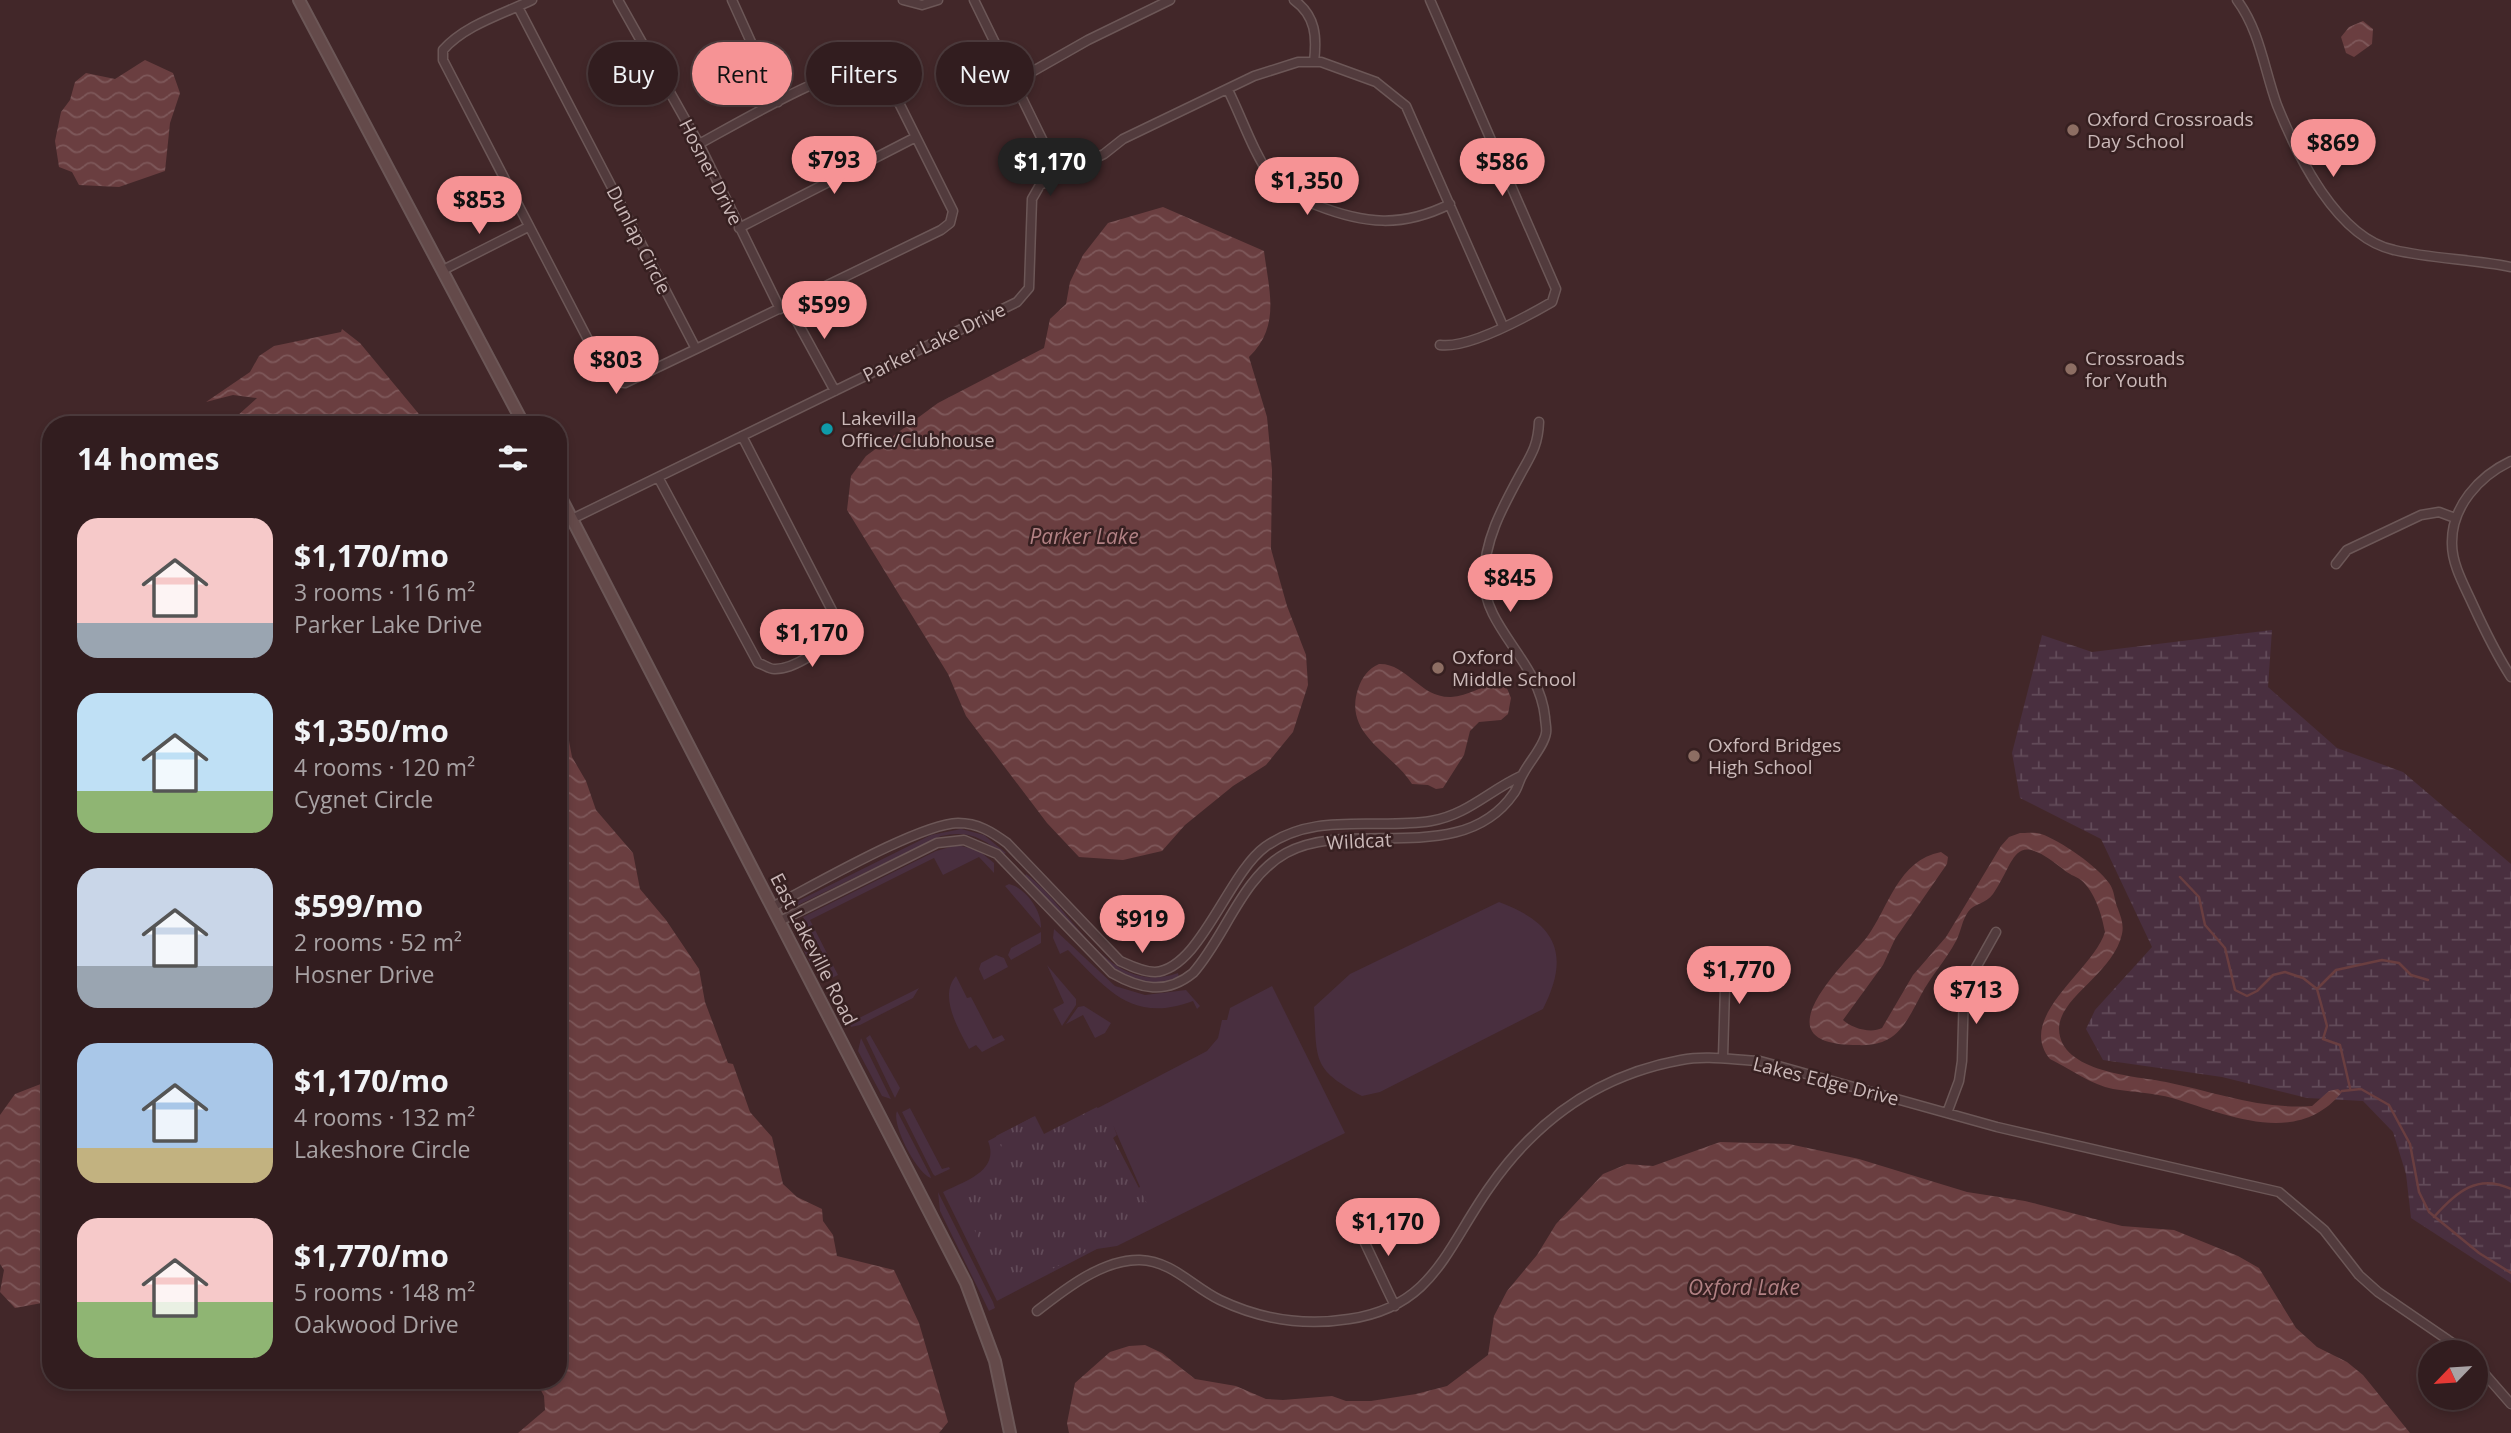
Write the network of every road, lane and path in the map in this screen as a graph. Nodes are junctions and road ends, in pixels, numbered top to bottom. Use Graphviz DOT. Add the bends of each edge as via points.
graph roads {
  1 [pos="299,0"];
  2 [pos="532,0"];
  3 [pos="618,0"];
  4 [pos="732,0"];
  5 [pos="903,0"];
  6 [pos="938,0"];
  7 [pos="974,0"];
  8 [pos="1170,0"];
  9 [pos="1294,0"];
  10 [pos="1430,0"];
  11 [pos="2237,0"];
  12 [pos="518,7"];
  13 [pos="751,42"];
  14 [pos="994,42"];
  15 [pos="1314,62"];
  16 [pos="1034,71"];
  17 [pos="1228,90"];
  18 [pos="792,96"];
  19 [pos="772,105"];
  20 [pos="1025,105"];
  21 [pos="916,137"];
  22 [pos="699,144"];
  23 [pos="1059,174"];
  24 [pos="1450,204"];
  25 [pos="528,227"];
  26 [pos="739,228"];
  27 [pos="2511,267"];
  28 [pos="443,270"];
  29 [pos="784,307"];
  30 [pos="1503,326"];
  31 [pos="1440,345"];
  32 [pos="696,349"];
  33 [pos="835,391"];
  34 [pos="519,416"];
  35 [pos="1539,422"];
  36 [pos="742,436"];
  37 [pos="2511,461"];
  38 [pos="658,477"];
  39 [pos="567,509"];
  40 [pos="2455,518"];
  41 [pos="572,519"];
  42 [pos="2336,564"];
  43 [pos="2511,677"];
  44 [pos="1521,776"];
  45 [pos="1020,855"];
  46 [pos="1011,866"];
  47 [pos="772,907"];
  48 [pos="780,921"];
  49 [pos="1996,932"];
  50 [pos="1726,953"];
  51 [pos="1180,961"];
  52 [pos="1193,973"];
  53 [pos="1723,1057"];
  54 [pos="1947,1113"];
  55 [pos="1355,1222"];
  56 [pos="1395,1306"];
  57 [pos="1037,1311"];
  58 [pos="2449,1340"];
  59 [pos="2488,1378"];
  60 [pos="2511,1404"];
  61 [pos="1010,1433"];
  1 -- 28 [label="main road"];
  2 -- 12 [label="street"];
  3 -- 22 [label="street, Hosner Drive"];
  4 -- 13 [label="street"];
  5 -- 6 [label="street" via="922,5"];
  7 -- 14 [label="street"];
  8 -- 16 [label="street"];
  9 -- 15 [label="street" via="1313,24 1317,40"];
  10 -- 30 [label="street" via="1556,289 1552,302"];
  11 -- 27 [label="street" via="2252,22 2278,107 2337,215 2366,240 2393,250"];
  12 -- 25 [label="street" via="453,39 443,50 443,60"];
  12 -- 32 [label="street, Dunlap Circle"];
  15 -- 17 [label="street, Parker Lake Drive" via="1279,66"];
  15 -- 24 [label="street, Parker Lake Drive" via="1376,82 1406,106"];
  17 -- 23 [label="street, Parker Lake Drive"];
  17 -- 24 [label="street" via="1270,175 1299,198 1353,219 1400,221"];
  18 -- 21 [label="street" via="857,66 873,65"];
  19 -- 22 [label="street"];
  20 -- 23 [label="street"];
  21 -- 26 [label="street"];
  21 -- 29 [label="street" via="953,211 950,223"];
  22 -- 26 [label="street, Hosner Drive"];
  23 -- 33 [label="street, Parker Lake Drive" via="1041,185 1032,199 1032,271 1024,298"];
  24 -- 30 [label="street, Parker Lake Drive"];
  25 -- 28 [label="street"];
  25 -- 32 [label="street" via="596,355 616,382 645,375"];
  26 -- 29 [label="street, Hosner Drive"];
  28 -- 34 [label="main road"];
  29 -- 32 [label="street"];
  29 -- 33 [label="street, Hosner Drive"];
  30 -- 31 [label="street" via="1469,343"];
  33 -- 36 [label="street, Parker Lake Drive"];
  35 -- 44 [label="street, Wildcat" via="1538,442 1494,526 1484,581 1493,615 1528,666 1543,699 1546,733"];
  36 -- 38 [label="street, Parker Lake Drive"];
  36 -- 38 [label="street" via="840,626 838,635 827,644 791,665 774,669 758,663"];
  37 -- 40 [label="street" via="2472,489"];
  38 -- 41 [label="street, Parker Lake Drive"];
  39 -- 41 [label="main road, East Lakeville Road"];
  40 -- 42 [label="street" via="2439,512 2421,514 2347,550"];
  40 -- 43 [label="street" via="2451,545 2457,568 2494,651"];
  41 -- 47 [label="main road, East Lakeville Road"];
  44 -- 51 [label="street, Wildcat" via="1473,806 1432,821 1339,822 1296,829 1256,855 1241,872"];
  44 -- 52 [label="street, Wildcat" via="1514,793 1494,814 1466,828 1434,838 1340,839 1301,845 1284,855 1254,882"];
  45 -- 46 [label="street"];
  45 -- 47 [label="street" via="988,829 967,824 932,827"];
  45 -- 51 [label="street" via="1120,961 1155,972 1173,968"];
  46 -- 48 [label="street" via="982,845 964,840 937,843"];
  46 -- 52 [label="street" via="1112,973 1135,986 1155,989 1180,983"];
  47 -- 48 [label="main road, East Lakeville Road"];
  48 -- 61 [label="main road, East Lakeville Road" via="970,1292 995,1361"];
  49 -- 54 [label="street" via="1964,989 1962,1061"];
  50 -- 53 [label="street"];
  51 -- 52 [label="street"];
  53 -- 54 [label="street, Lakes Edge Drive" via="1760,1061"];
  53 -- 56 [label="street, Lakes Edge Drive" via="1646,1069 1589,1091 1542,1124 1489,1188 1436,1275 1418,1293"];
  54 -- 58 [label="street, Lakes Edge Drive" via="2278,1192 2324,1230 2368,1283"];
  55 -- 56 [label="street"];
  56 -- 57 [label="street, Lakes Edge Drive" via="1348,1320 1273,1318 1218,1299 1165,1266 1139,1260 1087,1277"];
  59 -- 60 [label="street"];
}
